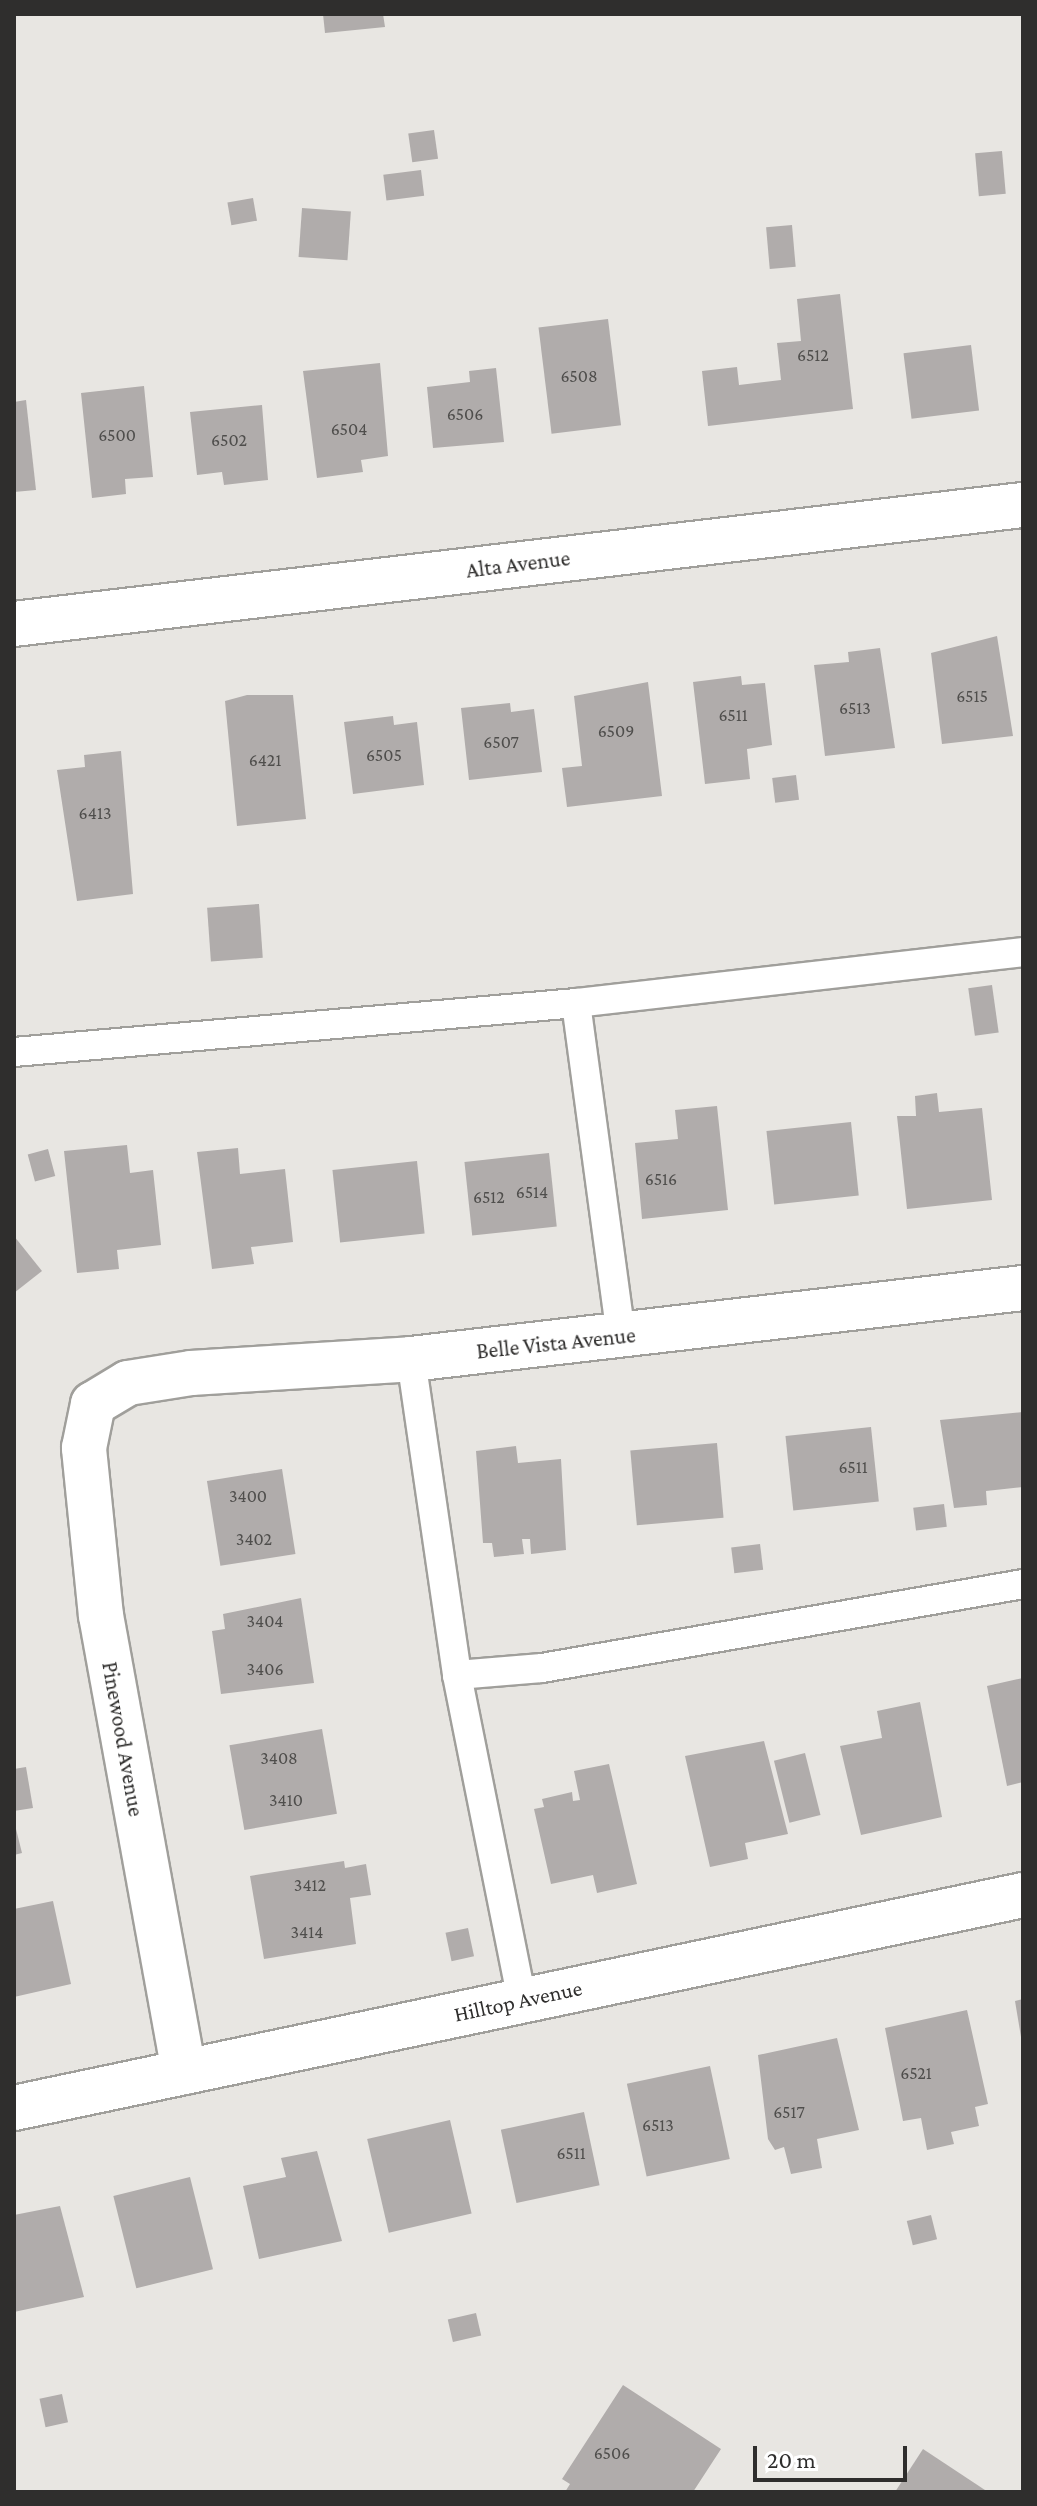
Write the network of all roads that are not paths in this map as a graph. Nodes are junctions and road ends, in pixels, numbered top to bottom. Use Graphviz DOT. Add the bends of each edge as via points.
graph roads {
  1 [pos="1023,505"];
  2 [pos="14,624"];
  3 [pos="1023,952"];
  4 [pos="576,1003"];
  5 [pos="14,1052"];
  6 [pos="1023,1288"];
  7 [pos="621,1337"];
  8 [pos="411,1359"];
  9 [pos="93,1404"];
  10 [pos="1023,1584"];
  11 [pos="457,1675"];
  12 [pos="1023,1895"];
  13 [pos="522,2000"];
  14 [pos="184,2072"];
  15 [pos="14,2108"];
  1 -- 2 [label="street, Alta Avenue"];
  3 -- 4 [label="lane"];
  4 -- 5 [label="lane"];
  4 -- 7 [label="lane"];
  6 -- 7 [label="street, Belle Vista Avenue"];
  7 -- 8 [label="street, Belle Vista Avenue"];
  8 -- 9 [label="street, Belle Vista Avenue" via="191,1373 128,1383"];
  8 -- 11 [label="lane"];
  9 -- 14 [label="street, Pinewood Avenue" via="84,1448 101,1616"];
  10 -- 11 [label="lane" via="542,1668"];
  11 -- 13 [label="lane"];
  12 -- 13 [label="street, Hilltop Avenue"];
  13 -- 14 [label="street, Hilltop Avenue"];
  14 -- 15 [label="street, Hilltop Avenue"];
}
